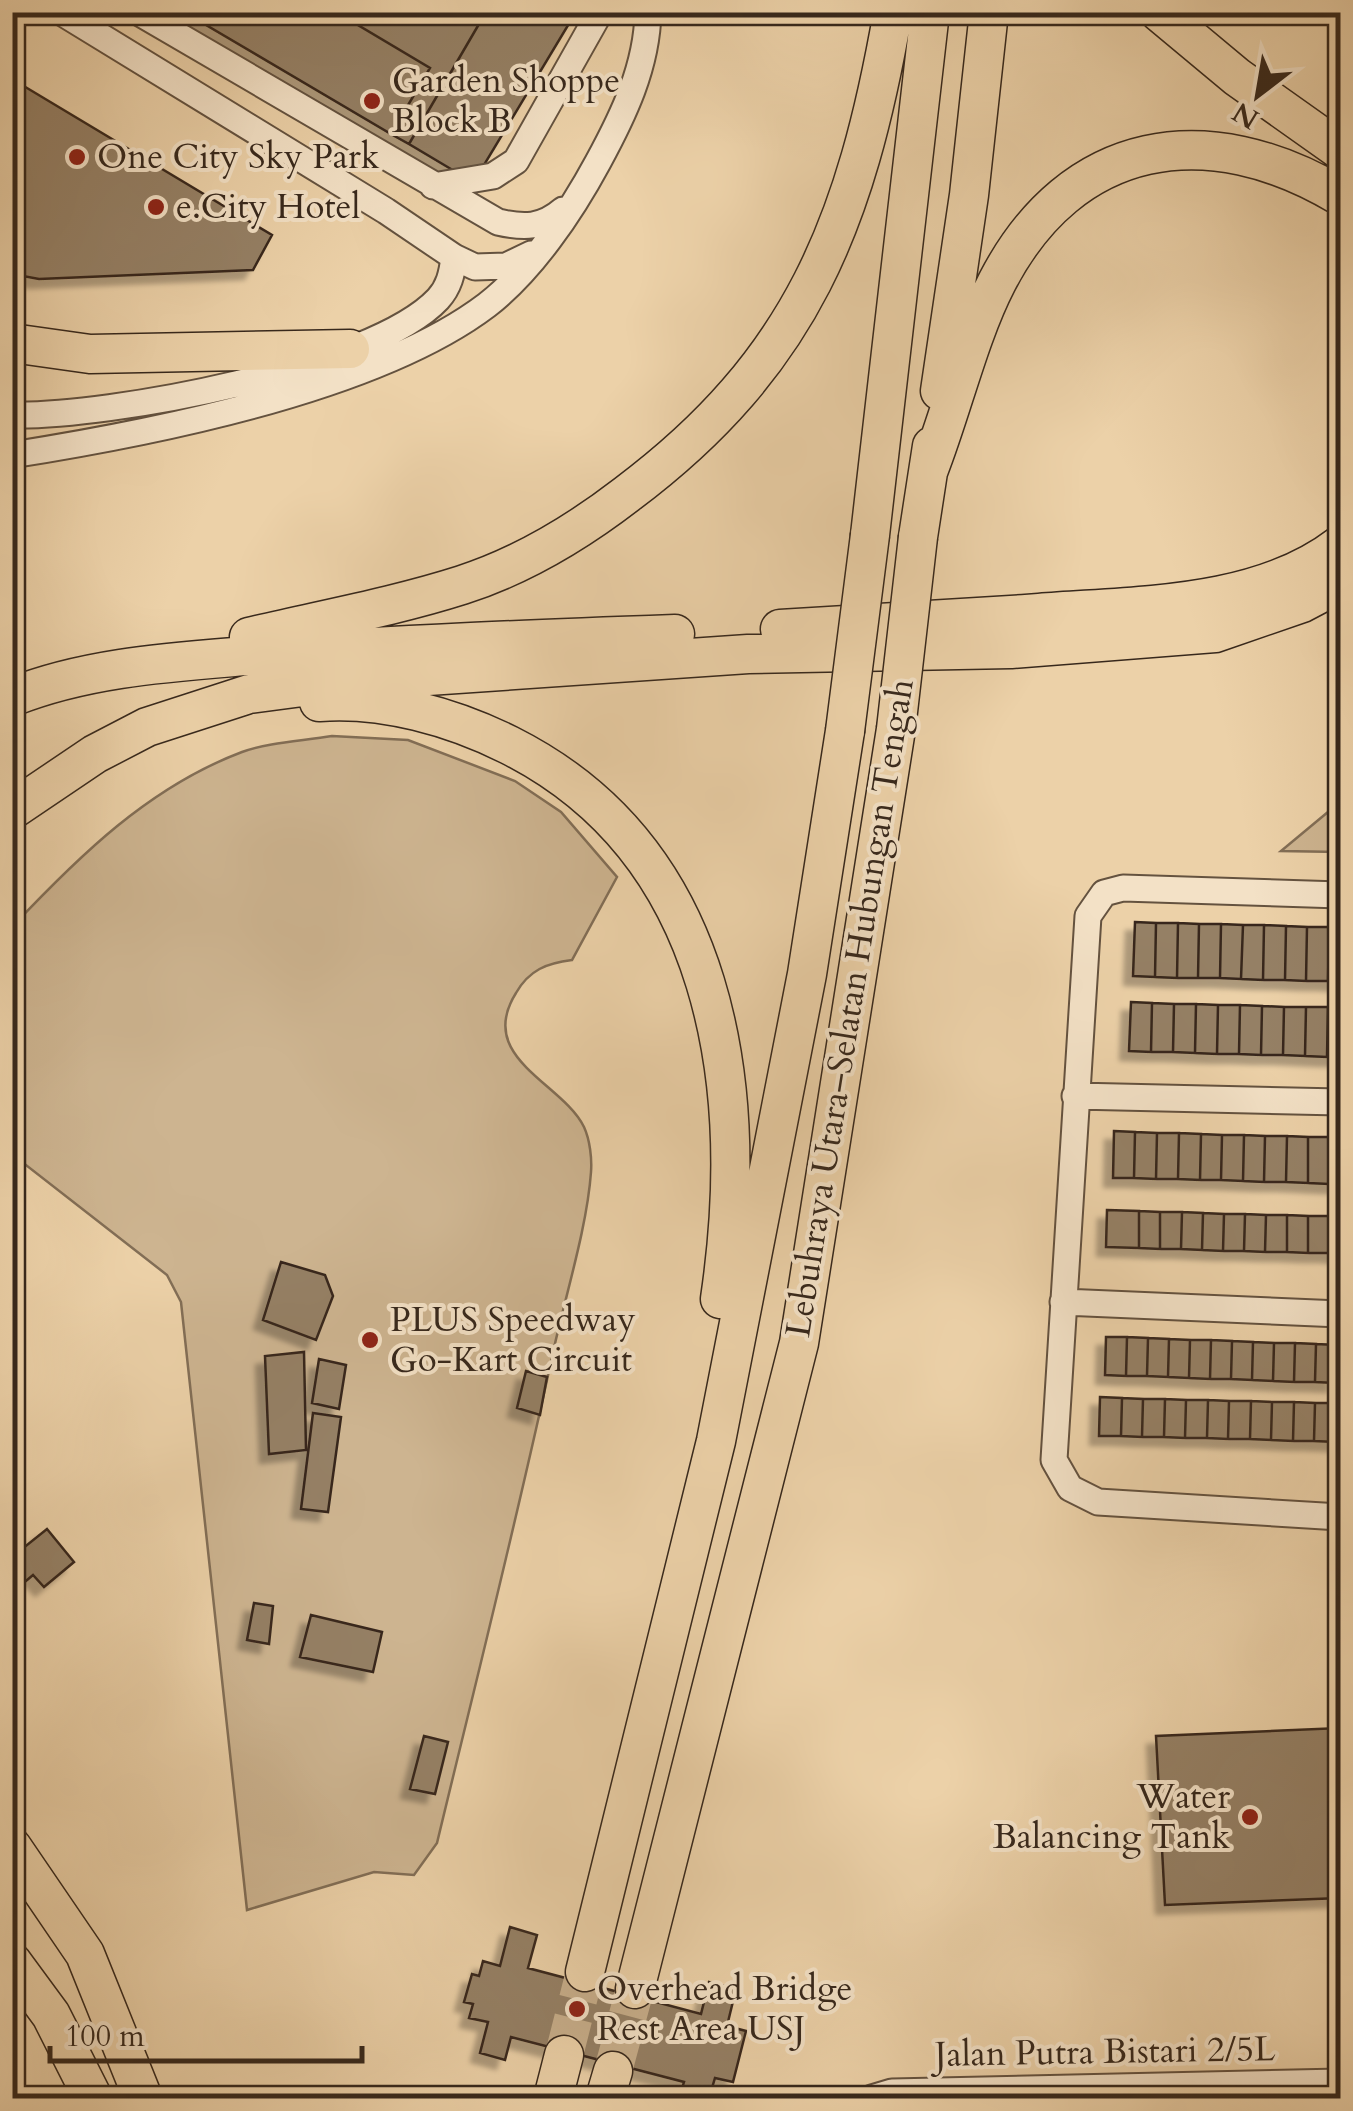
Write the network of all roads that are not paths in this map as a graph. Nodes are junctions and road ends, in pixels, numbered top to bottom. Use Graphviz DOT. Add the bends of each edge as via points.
graph roads {
  1 [pos="61,12"];
  2 [pos="138,12"];
  3 [pos="600,12"];
  4 [pos="648,12"];
  5 [pos="892,12"];
  6 [pos="930,12"];
  7 [pos="988,12"];
  8 [pos="1158,12"];
  9 [pos="164,28"];
  10 [pos="172,81"];
  11 [pos="1340,150"];
  12 [pos="433,186"];
  13 [pos="582,193"];
  14 [pos="1340,196"];
  15 [pos="536,252"];
  16 [pos="454,258"];
  17 [pos="12,342"];
  18 [pos="350,349"];
  19 [pos="12,415"];
  20 [pos="12,455"];
  21 [pos="929,469"];
  22 [pos="1340,545"];
  23 [pos="1340,583"];
  24 [pos="166,663"];
  25 [pos="12,698"];
  26 [pos="212,703"];
  27 [pos="12,810"];
  28 [pos="1340,895"];
  29 [pos="1075,1096"];
  30 [pos="1340,1102"];
  31 [pos="1063,1302"];
  32 [pos="1340,1314"];
  33 [pos="716,1440"];
  34 [pos="1340,1516"];
  35 [pos="12,1847"];
  36 [pos="12,1962"];
  37 [pos="585,1972"];
  38 [pos="634,1989"];
  39 [pos="564,2055"];
  40 [pos="1340,2082"];
  41 [pos="93,2098"];
  42 [pos="143,2098"];
  43 [pos="553,2098"];
  44 [pos="872,2098"];
  1 -- 10 [label="street"];
  2 -- 9 [label="street"];
  3 -- 12 [label="street" via="516,161 493,176"];
  4 -- 13 [label="street" via="625,113"];
  5 -- 24 [label="highway" via="864,151 822,266 792,324 747,383 674,457 598,517 465,584"];
  6 -- 33 [label="highway, Lebuhraya Utara–Selatan Hubungan Tengah, bridge" via="845,731 807,974"];
  7 -- 21 [label="highway, Lebuhraya Utara–Selatan Hubungan Tengah" via="970,195"];
  8 -- 11 [label="highway"];
  9 -- 10 [label="street"];
  9 -- 12 [label="street"];
  10 -- 16 [label="street"];
  12 -- 13 [label="street" via="498,222 524,228 552,219"];
  13 -- 15 [label="street"];
  14 -- 21 [label="highway" via="1296,169 1245,153 1192,147 1137,159 1071,190 1029,231 999,279"];
  15 -- 16 [label="street" via="506,266 475,267"];
  15 -- 20 [label="street" via="474,314 353,374 200,416"];
  16 -- 18 [label="street" via="451,279 434,304"];
  17 -- 18 [label="highway" via="90,354"];
  18 -- 19 [label="street" via="115,409"];
  21 -- 38 [label="highway, Lebuhraya Utara–Selatan Hubungan Tengah, bridge" via="896,729 800,1343"];
  22 -- 24 [label="highway" via="1262,583 1167,603"];
  23 -- 26 [label="highway" via="1302,604 1215,632 1010,649 748,654 340,682"];
  24 -- 25 [label="highway" via="92,674"];
  26 -- 27 [label="highway" via="147,726"];
  26 -- 33 [label="highway" via="344,703 472,726 596,800 643,854 682,918 721,1031 730,1177 710,1370"];
  28 -- 29 [label="street" via="1104,892 1088,916 1083,940"];
  29 -- 30 [label="street"];
  29 -- 31 [label="street"];
  31 -- 32 [label="street"];
  31 -- 34 [label="street" via="1054,1460 1070,1488 1098,1502"];
  33 -- 37 [label="highway, Lebuhraya Utara–Selatan Hubungan Tengah"];
  35 -- 42 [label="highway" via="85,1954"];
  36 -- 41 [label="highway" via="50,2015"];
  39 -- 43 [label="highway"];
  40 -- 44 [label="street, Jalan Putra Bistari 2/5L" via="892,2092"];
}
